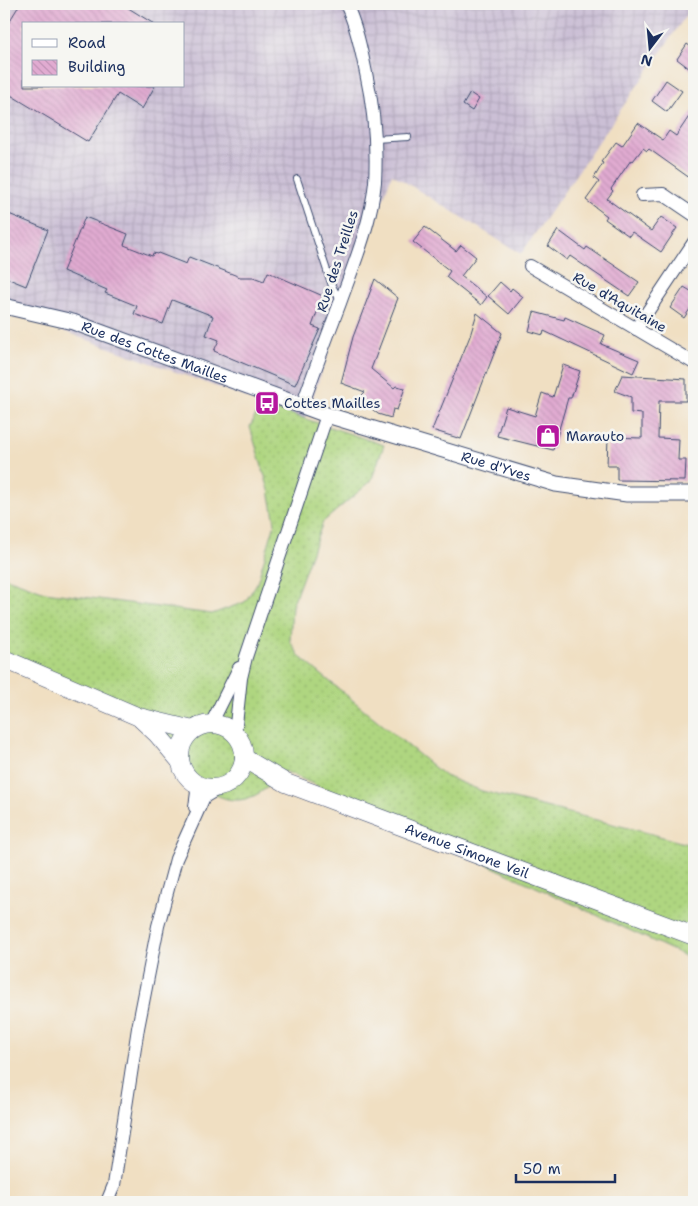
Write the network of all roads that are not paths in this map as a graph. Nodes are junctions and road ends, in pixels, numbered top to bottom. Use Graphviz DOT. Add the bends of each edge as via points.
graph roads {
  1 [pos="346,4"];
  2 [pos="408,137"];
  3 [pos="375,138"];
  4 [pos="297,179"];
  5 [pos="642,195"];
  6 [pos="694,215"];
  7 [pos="694,242"];
  8 [pos="530,266"];
  9 [pos="340,301"];
  10 [pos="4,306"];
  11 [pos="636,329"];
  12 [pos="694,363"];
  13 [pos="302,406"];
  14 [pos="327,415"];
  15 [pos="694,494"];
  16 [pos="246,657"];
  17 [pos="4,659"];
  18 [pos="139,717"];
  19 [pos="211,724"];
  20 [pos="193,730"];
  21 [pos="235,734"];
  22 [pos="244,758"];
  23 [pos="180,760"];
  24 [pos="193,782"];
  25 [pos="226,784"];
  26 [pos="286,784"];
  27 [pos="193,820"];
  28 [pos="694,936"];
  29 [pos="107,1202"];
  1 -- 3 [label="street, Rue des Treilles" via="362,50"];
  2 -- 3 [label="lane"];
  3 -- 9 [label="street, Rue des Treilles" via="374,184 369,212 356,261"];
  4 -- 9 [label="lane" via="332,286"];
  5 -- 6 [label="street" via="663,194"];
  7 -- 11 [label="street"];
  8 -- 11 [label="street, Rue d'Aquitaine"];
  9 -- 13 [label="street, Rue des Treilles"];
  10 -- 13 [label="street, Rue des Cottes Mailles" via="74,322"];
  11 -- 12 [label="street, Rue d'Aquitaine"];
  13 -- 14 [label="street, Rue d'Yves"];
  14 -- 15 [label="street, Rue d'Yves" via="556,484 627,494"];
  14 -- 16 [label="street"];
  16 -- 19 [label="street"];
  16 -- 21 [label="street"];
  17 -- 18 [label="main road"];
  18 -- 20 [label="main road"];
  18 -- 23 [label="main road"];
  19 -- 20 [label="main road"];
  19 -- 21 [label="main road" via="228,728"];
  20 -- 23 [label="main road" via="184,739"];
  21 -- 22 [label="main road" via="243,748"];
  22 -- 25 [label="main road" via="242,766"];
  22 -- 26 [label="main road, Avenue Simone Veil"];
  23 -- 24 [label="main road" via="182,769"];
  24 -- 25 [label="main road" via="204,787"];
  24 -- 27 [label="street" via="197,792"];
  25 -- 26 [label="main road" via="252,779"];
  25 -- 27 [label="street" via="204,797"];
  26 -- 28 [label="main road, Avenue Simone Veil"];
  27 -- 29 [label="street" via="176,860 158,926 138,1028 114,1184"];
}
